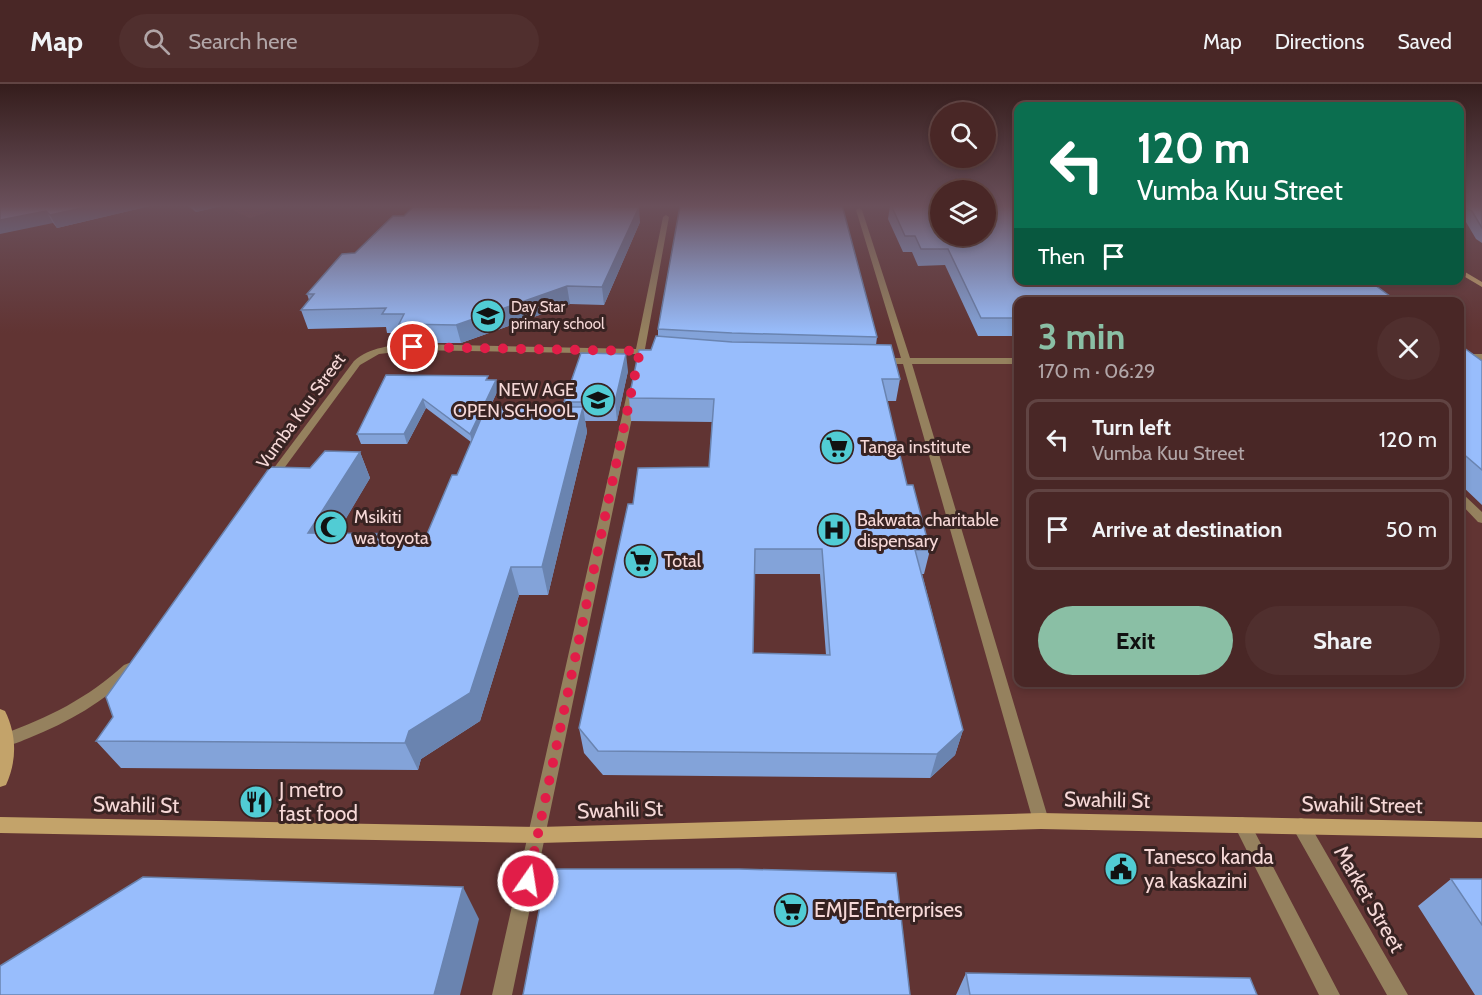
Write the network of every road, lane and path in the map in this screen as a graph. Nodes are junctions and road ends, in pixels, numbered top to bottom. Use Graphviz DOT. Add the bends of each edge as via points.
graph roads {
  1 [pos="660,248"];
  2 [pos="871,248"];
  3 [pos="1464,274"];
  4 [pos="1482,285"];
  5 [pos="640,351"];
  6 [pos="663,353"];
  7 [pos="1464,357"];
  8 [pos="1482,357"];
  9 [pos="872,361"];
  10 [pos="1014,361"];
  11 [pos="907,362"];
  12 [pos="266,486"];
  13 [pos="1464,502"];
  14 [pos="1482,519"];
  15 [pos="139,659"];
  16 [pos="0,715"];
  17 [pos="9,739"];
  18 [pos="0,780"];
  19 [pos="1041,821"];
  20 [pos="0,825"];
  21 [pos="1242,825"];
  22 [pos="1301,826"];
  23 [pos="1482,830"];
  24 [pos="539,835"];
  25 [pos="502,995"];
  26 [pos="1330,995"];
  27 [pos="1398,995"];
  1 -- 5 [label="street"];
  2 -- 11 [label="street"];
  3 -- 4 [label="street"];
  5 -- 6 [label="street, Vumba Kuu Street"];
  5 -- 12 [label="street, Vumba Kuu Street" via="413,347 367,355 357,363"];
  5 -- 24 [label="street"];
  7 -- 8 [label="street"];
  9 -- 11 [label="street"];
  10 -- 11 [label="street"];
  11 -- 19 [label="street"];
  13 -- 14 [label="street"];
  15 -- 17 [label="street" via="118,681 65,717"];
  16 -- 17 [label="street"];
  17 -- 18 [label="street"];
  19 -- 21 [label="street, Swahili St"];
  19 -- 24 [label="street, Swahili St"];
  20 -- 24 [label="street, Swahili St"];
  21 -- 22 [label="street, Swahili Street"];
  21 -- 26 [label="street"];
  22 -- 23 [label="street, Swahili Street"];
  22 -- 27 [label="street, Market Street"];
  24 -- 25 [label="street"];
}
